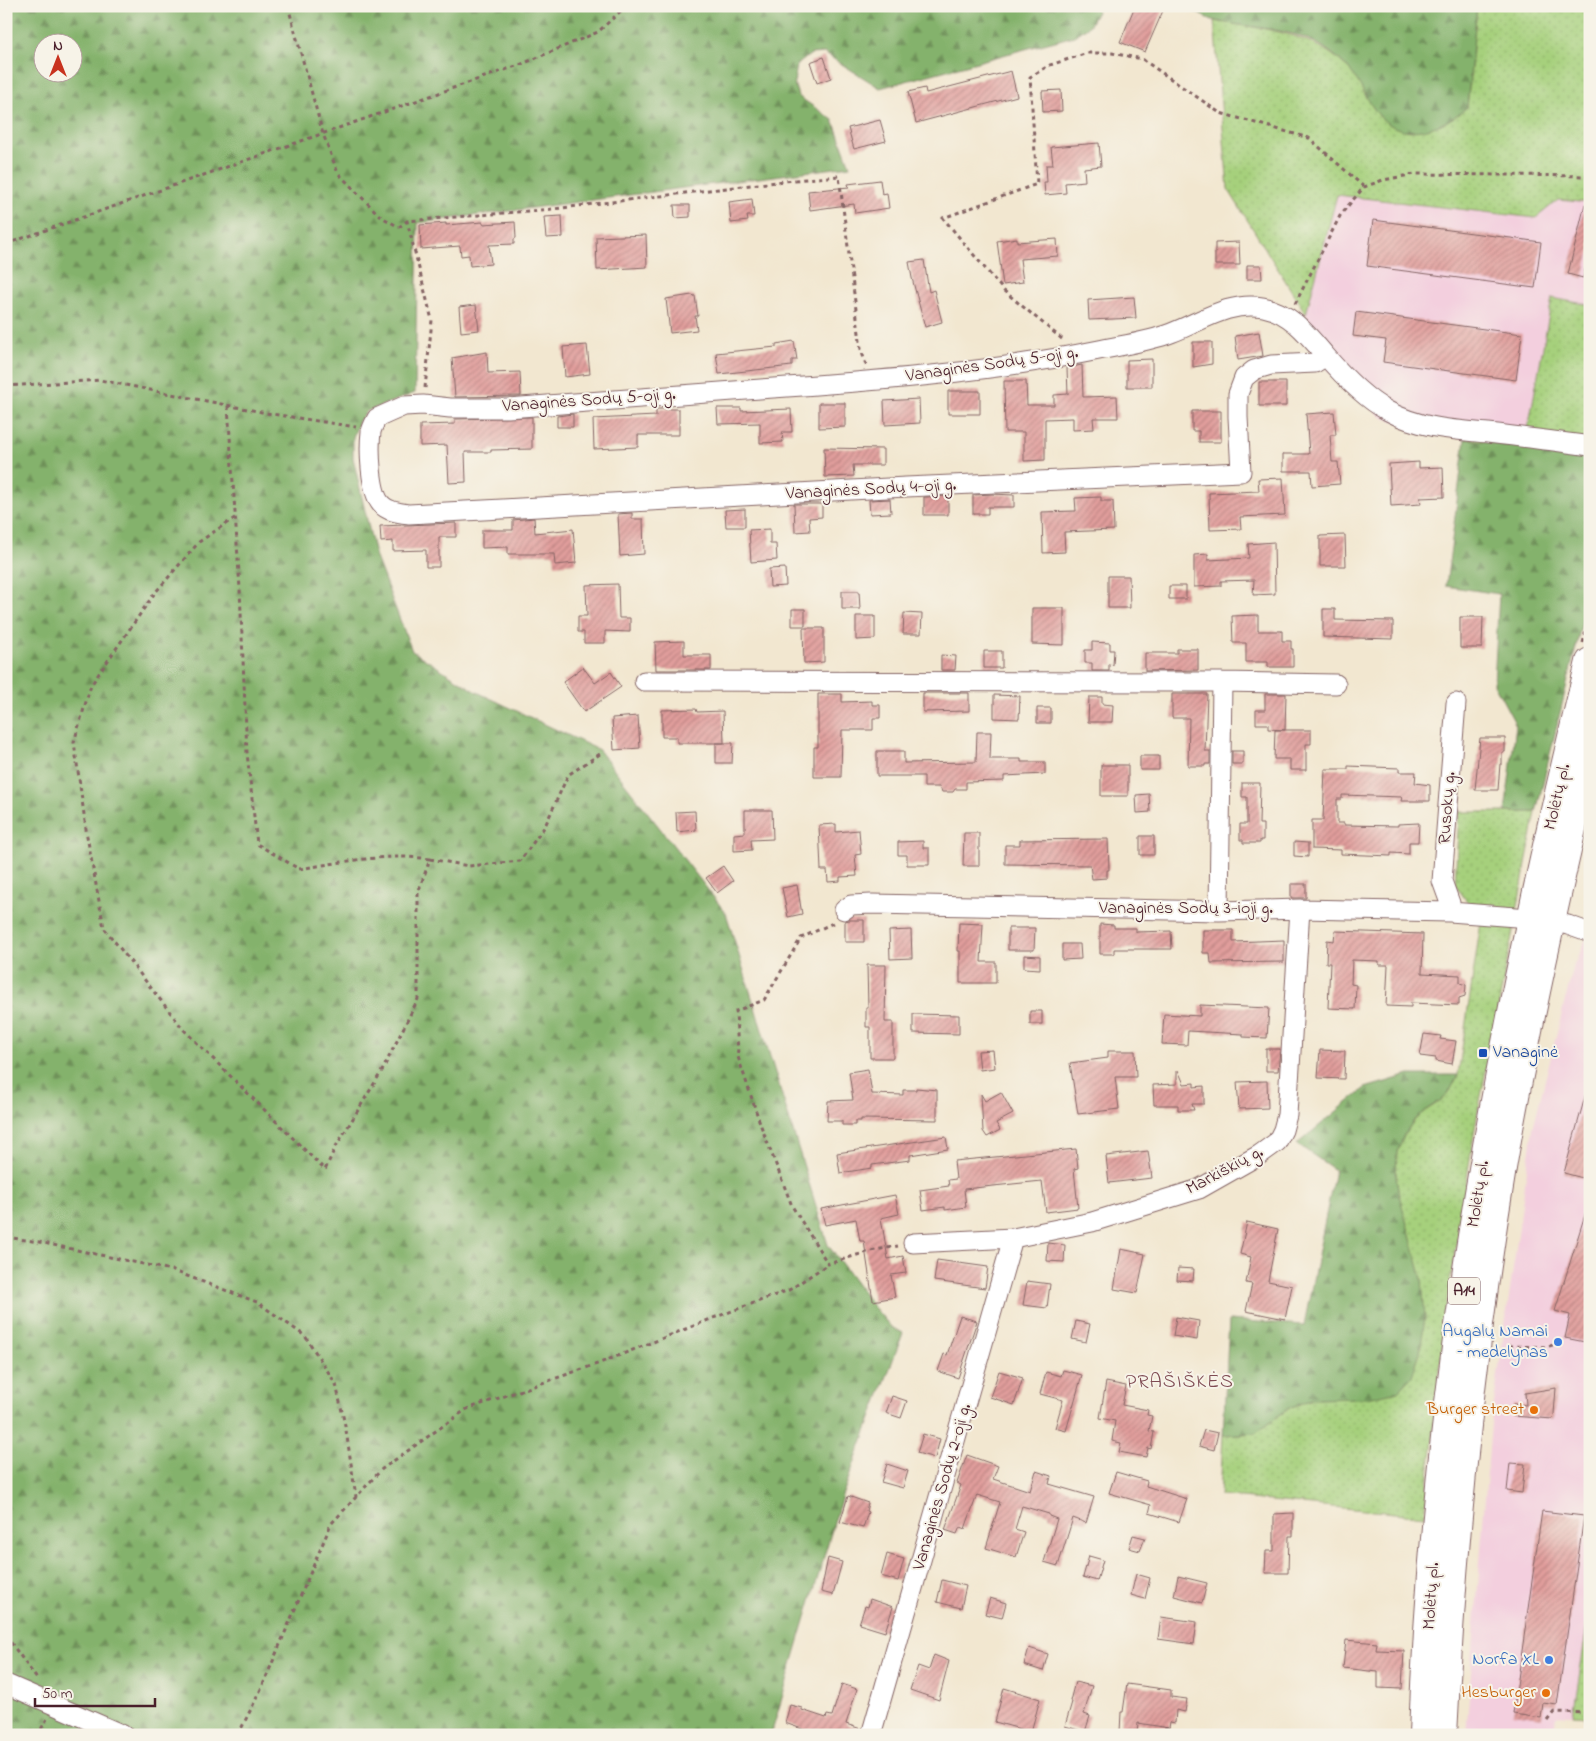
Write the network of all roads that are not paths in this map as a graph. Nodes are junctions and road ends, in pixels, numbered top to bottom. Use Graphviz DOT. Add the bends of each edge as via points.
graph roads {
  1 [pos="1326,356"];
  2 [pos="371,438"];
  3 [pos="1590,446"];
  4 [pos="1590,662"];
  5 [pos="644,681"];
  6 [pos="1222,682"];
  7 [pos="1336,684"];
  8 [pos="1456,703"];
  9 [pos="1590,752"];
  10 [pos="1300,909"];
  11 [pos="1219,911"];
  12 [pos="1450,912"];
  13 [pos="838,917"];
  14 [pos="1540,920"];
  15 [pos="1590,933"];
  16 [pos="1013,1238"];
  17 [pos="913,1243"];
  18 [pos="6,1684"];
  19 [pos="123,1735"];
  20 [pos="871,1735"];
  21 [pos="1423,1735"];
  22 [pos="1443,1735"];
  1 -- 2 [label="street, Vanaginės Sodų 5-oji g." via="1310,336 1288,318 1265,308 1248,306 1230,308 1171,333 1079,354 996,368 875,381 508,408 404,406 378,418"];
  1 -- 2 [label="street, Vanaginės Sodų 4-oji g." via="1315,363 1271,365 1254,370 1244,378 1238,394 1240,472 409,514 388,509 377,498"];
  1 -- 3 [label="street, Vanaginės Sodų 5-oji g." via="1361,393 1387,411 1409,420 1435,428"];
  4 -- 14 [label="highway, Molėtų pl. / A14"];
  5 -- 6 [label="street"];
  6 -- 7 [label="street"];
  6 -- 11 [label="street"];
  8 -- 12 [label="street, Rusokų g." via="1442,882"];
  9 -- 14 [label="highway, Molėtų pl. / A14"];
  10 -- 11 [label="street, Vanaginės Sodų 3-ioji g."];
  10 -- 12 [label="street, Vanaginės Sodų 3-ioji g."];
  10 -- 16 [label="street, Markiškių g." via="1287,1115 1276,1142 1199,1189 1092,1222"];
  11 -- 13 [label="street, Vanaginės Sodų 3-ioji g." via="870,904 851,905"];
  12 -- 14 [label="street, Vanaginės Sodų 3-ioji g."];
  14 -- 15 [label="street, Vanaginės Sodų 3-ioji g."];
  14 -- 21 [label="highway, Molėtų pl. / A14" via="1494,1102 1460,1314 1440,1489"];
  14 -- 22 [label="highway, Molėtų pl. / A14" via="1482,1305 1451,1593"];
  16 -- 17 [label="street, Markiškių g."];
  16 -- 20 [label="street, Vanaginės Sodų 2-oji g."];
  18 -- 19 [label="street"];
}
